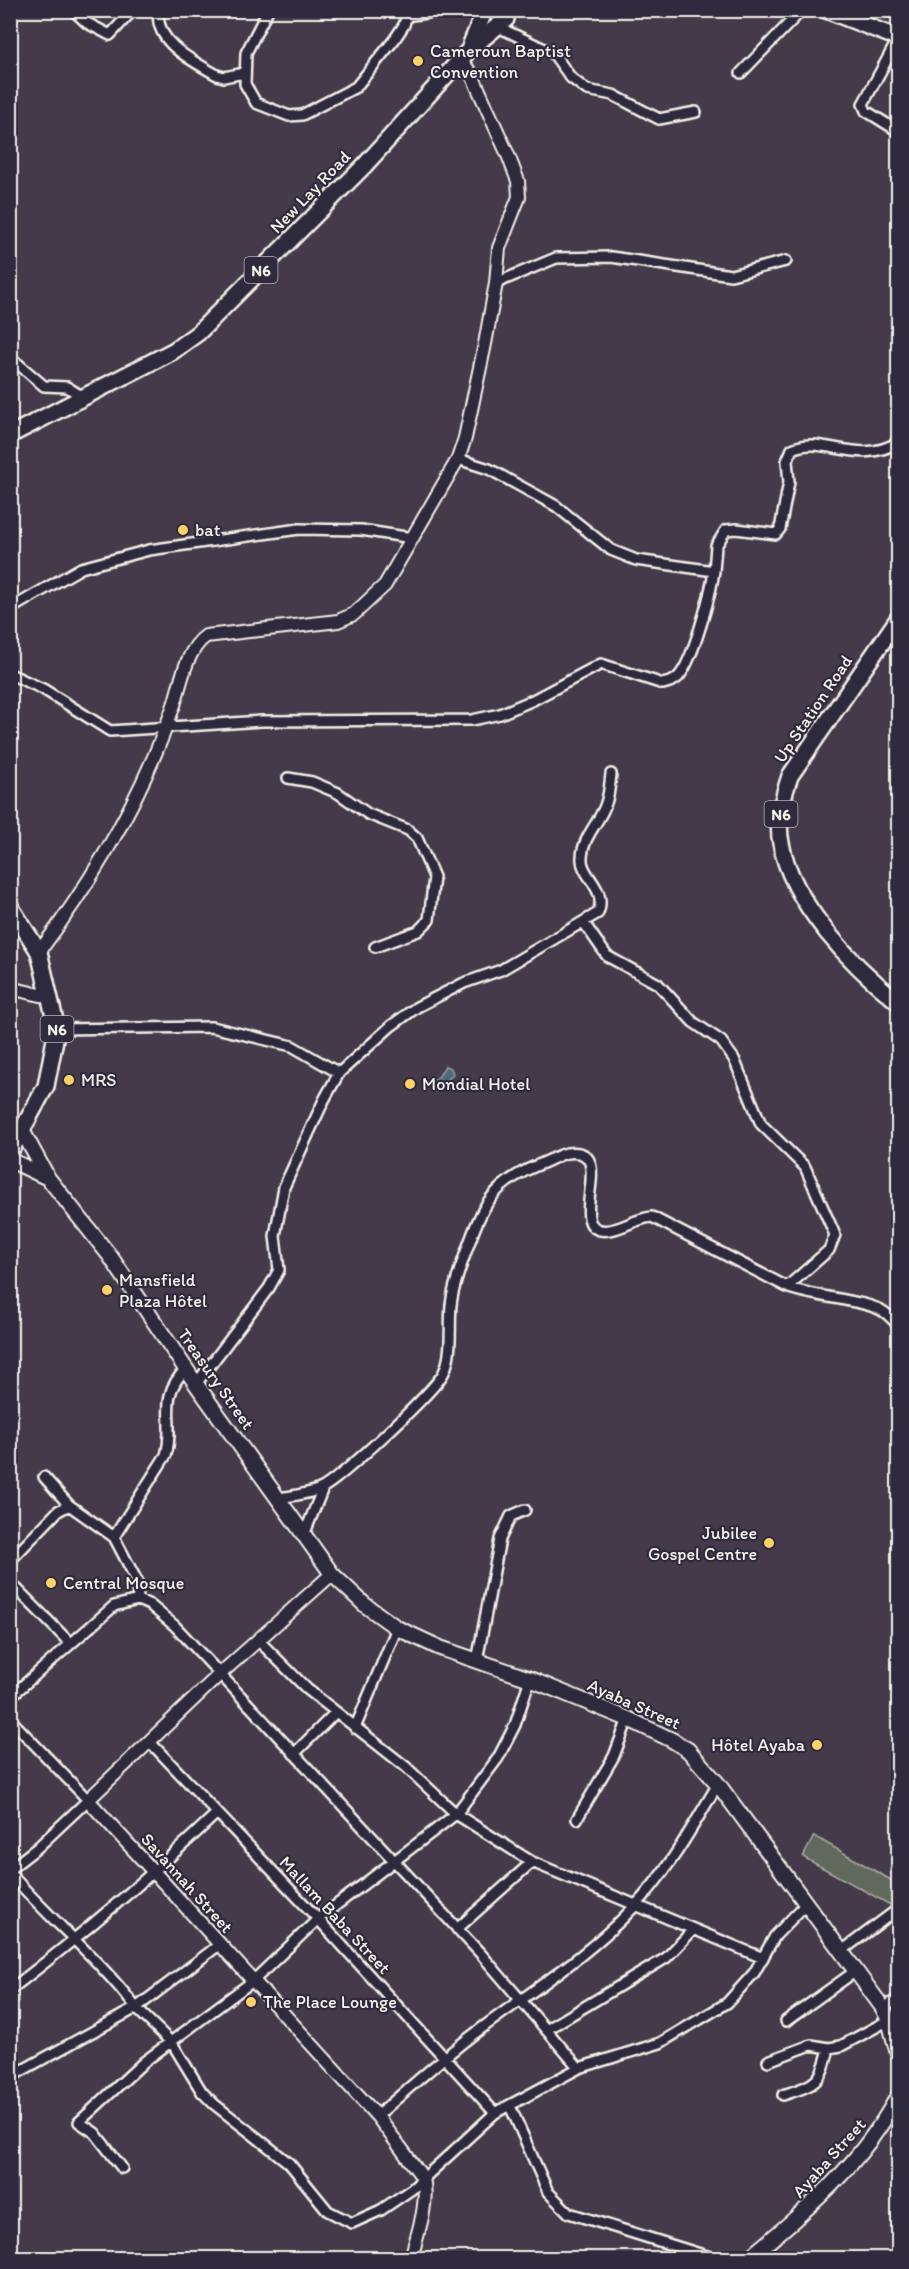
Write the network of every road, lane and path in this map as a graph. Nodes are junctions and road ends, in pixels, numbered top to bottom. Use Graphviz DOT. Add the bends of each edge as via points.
graph roads {
  1 [pos="73,10"];
  2 [pos="133,10"];
  3 [pos="159,10"];
  4 [pos="268,10"];
  5 [pos="450,10"];
  6 [pos="802,10"];
  7 [pos="826,10"];
  8 [pos="484,11"];
  9 [pos="405,12"];
  10 [pos="506,18"];
  11 [pos="898,39"];
  12 [pos="465,55"];
  13 [pos="244,73"];
  14 [pos="741,73"];
  15 [pos="696,112"];
  16 [pos="898,131"];
  17 [pos="786,261"];
  18 [pos="496,283"];
  19 [pos="10,357"];
  20 [pos="82,397"];
  21 [pos="10,435"];
  22 [pos="898,442"];
  23 [pos="458,459"];
  24 [pos="412,538"];
  25 [pos="714,571"];
  26 [pos="10,609"];
  27 [pos="898,620"];
  28 [pos="10,674"];
  29 [pos="166,726"];
  30 [pos="611,774"];
  31 [pos="288,778"];
  32 [pos="10,906"];
  33 [pos="584,923"];
  34 [pos="375,947"];
  35 [pos="39,952"];
  36 [pos="10,988"];
  37 [pos="49,997"];
  38 [pos="898,1002"];
  39 [pos="57,1029"];
  40 [pos="339,1073"];
  41 [pos="23,1132"];
  42 [pos="10,1152"];
  43 [pos="10,1160"];
  44 [pos="48,1178"];
  45 [pos="787,1287"];
  46 [pos="898,1325"];
  47 [pos="186,1369"];
  48 [pos="196,1384"];
  49 [pos="44,1477"];
  50 [pos="322,1488"];
  51 [pos="278,1498"];
  52 [pos="69,1504"];
  53 [pos="525,1510"];
  54 [pos="304,1535"];
  55 [pos="114,1537"];
  56 [pos="10,1561"];
  57 [pos="332,1574"];
  58 [pos="10,1582"];
  59 [pos="138,1600"];
  60 [pos="398,1628"];
  61 [pos="258,1640"];
  62 [pos="70,1642"];
  63 [pos="477,1661"];
  64 [pos="220,1674"];
  65 [pos="530,1679"];
  66 [pos="10,1697"];
  67 [pos="335,1713"];
  68 [pos="10,1719"];
  69 [pos="628,1719"];
  70 [pos="355,1728"];
  71 [pos="149,1742"];
  72 [pos="294,1754"];
  73 [pos="718,1784"];
  74 [pos="88,1800"];
  75 [pos="218,1814"];
  76 [pos="456,1814"];
  77 [pos="578,1819"];
  78 [pos="393,1861"];
  79 [pos="532,1862"];
  80 [pos="10,1869"];
  81 [pos="10,1873"];
  82 [pos="153,1874"];
  83 [pos="806,1904"];
  84 [pos="634,1907"];
  85 [pos="898,1909"];
  86 [pos="318,1919"];
  87 [pos="458,1929"];
  88 [pos="693,1930"];
  89 [pos="75,1940"];
  90 [pos="219,1945"];
  91 [pos="843,1950"];
  92 [pos="763,1958"];
  93 [pos="857,1970"];
  94 [pos="253,1981"];
  95 [pos="10,1990"];
  96 [pos="898,1999"];
  97 [pos="520,2000"];
  98 [pos="136,2008"];
  99 [pos="886,2014"];
  100 [pos="786,2021"];
  101 [pos="546,2030"];
  102 [pos="171,2043"];
  103 [pos="829,2048"];
  104 [pos="898,2054"];
  105 [pos="443,2057"];
  106 [pos="768,2061"];
  107 [pos="579,2068"];
  108 [pos="10,2077"];
  109 [pos="783,2095"];
  110 [pos="898,2096"];
  111 [pos="510,2106"];
  112 [pos="495,2113"];
  113 [pos="376,2116"];
  114 [pos="122,2168"];
  115 [pos="423,2178"];
  116 [pos="411,2259"];
  117 [pos="713,2259"];
  118 [pos="749,2259"];
  1 -- 2 [label="street" via="110,35"];
  3 -- 13 [label="street" via="164,32 173,47 217,75"];
  4 -- 13 [label="street" via="246,53"];
  5 -- 9 [label="street"];
  6 -- 14 [label="street"];
  7 -- 11 [label="highway"];
  8 -- 10 [label="highway, N6"];
  8 -- 12 [label="highway, N6"];
  9 -- 13 [label="street" via="404,25 356,87 302,115 289,116 256,104 247,92"];
  10 -- 12 [label="highway, N6"];
  10 -- 15 [label="street" via="553,53 571,78 587,90 613,95 659,119"];
  11 -- 16 [label="street" via="863,104 866,111"];
  12 -- 18 [label="street" via="518,181 515,213 499,248"];
  12 -- 20 [label="highway, New Lay Road / N6" via="364,166 198,333 173,351"];
  17 -- 18 [label="street" via="731,275 611,257 567,257 539,264"];
  18 -- 23 [label="street"];
  19 -- 20 [label="street" via="44,386 67,387"];
  20 -- 21 [label="highway, New Lay Road / N6"];
  22 -- 25 [label="street" via="875,452 812,445 792,449 787,461 789,482 780,529 776,534 726,530 716,546"];
  23 -- 24 [label="street"];
  23 -- 25 [label="street" via="489,469 556,506 611,550 636,560"];
  24 -- 26 [label="street" via="361,530 299,529 149,550 81,568"];
  24 -- 29 [label="street" via="385,585 354,614 338,621 206,636 194,647"];
  25 -- 29 [label="street" via="684,668 676,679 663,684 601,664 533,700 500,714 472,720"];
  27 -- 38 [label="highway, Up Station Road / N6" via="790,776 782,800 780,842 792,876 810,908 848,956"];
  28 -- 29 [label="street" via="43,689 110,731"];
  29 -- 35 [label="street" via="136,798 108,851"];
  30 -- 33 [label="street" via="605,806 582,856 598,890 600,904 595,917"];
  31 -- 34 [label="street" via="312,782 338,793 368,814 408,830 417,838 434,877 429,920 418,931"];
  32 -- 35 [label="highway, N6"];
  33 -- 40 [label="street" via="501,970 464,983 417,1007"];
  33 -- 45 [label="street" via="607,956 658,984 693,1022 722,1041 734,1059 761,1124 800,1160 810,1176 835,1235 829,1250"];
  35 -- 37 [label="highway, N6"];
  36 -- 37 [label="street"];
  37 -- 39 [label="highway, N6"];
  39 -- 40 [label="street" via="212,1027 292,1046"];
  39 -- 41 [label="highway, N6" via="46,1086"];
  40 -- 48 [label="street" via="284,1187 275,1236 279,1270"];
  41 -- 42 [label="highway, N6"];
  41 -- 44 [label="main road, Treasury Street"];
  43 -- 44 [label="main road, Treasury Street"];
  44 -- 47 [label="main road, Treasury Street" via="110,1256"];
  45 -- 46 [label="street" via="872,1307"];
  45 -- 50 [label="street" via="652,1217 641,1217 608,1231 597,1230 588,1216 593,1171 588,1160 579,1154 567,1153 516,1174 501,1185 480,1215 453,1292 444,1375 373,1446"];
  47 -- 48 [label="main road, Treasury Street"];
  47 -- 55 [label="street" via="172,1386 169,1398 170,1442 166,1455"];
  48 -- 51 [label="main road, Treasury Street"];
  49 -- 52 [label="street"];
  50 -- 51 [label="street"];
  50 -- 54 [label="street"];
  51 -- 54 [label="main road, Treasury Street"];
  52 -- 55 [label="street"];
  52 -- 56 [label="street"];
  53 -- 63 [label="street" via="511,1516 500,1539"];
  54 -- 57 [label="main road, Treasury Street"];
  55 -- 59 [label="street" via="137,1581"];
  57 -- 60 [label="main road, Ayaba Street" via="365,1605"];
  57 -- 61 [label="street"];
  58 -- 62 [label="street"];
  59 -- 62 [label="street" via="114,1606"];
  59 -- 64 [label="street" via="175,1626"];
  60 -- 63 [label="main road, Ayaba Street"];
  60 -- 70 [label="street"];
  61 -- 64 [label="street"];
  61 -- 67 [label="street"];
  62 -- 66 [label="street"];
  63 -- 65 [label="main road, Ayaba Street"];
  64 -- 71 [label="street"];
  64 -- 72 [label="street"];
  65 -- 69 [label="main road, Ayaba Street"];
  65 -- 76 [label="street" via="515,1725 498,1758"];
  67 -- 70 [label="street"];
  67 -- 72 [label="street"];
  68 -- 74 [label="street"];
  69 -- 73 [label="main road, Ayaba Street" via="688,1750"];
  69 -- 77 [label="street" via="614,1756"];
  70 -- 76 [label="street" via="406,1767"];
  71 -- 74 [label="street"];
  71 -- 75 [label="street, Mallam Baba Street"];
  72 -- 78 [label="street"];
  73 -- 83 [label="main road, Ayaba Street"];
  73 -- 84 [label="street"];
  74 -- 80 [label="street"];
  74 -- 82 [label="street, Savannah Street"];
  75 -- 82 [label="street"];
  75 -- 86 [label="street, Mallam Baba Street"];
  76 -- 78 [label="street"];
  76 -- 79 [label="street"];
  78 -- 86 [label="street"];
  78 -- 87 [label="street"];
  79 -- 84 [label="street"];
  79 -- 87 [label="street"];
  81 -- 89 [label="street"];
  82 -- 89 [label="street"];
  82 -- 90 [label="street, Savannah Street"];
  83 -- 91 [label="main road, Ayaba Street"];
  83 -- 92 [label="street" via="775,1936"];
  84 -- 88 [label="street"];
  84 -- 97 [label="street"];
  85 -- 91 [label="street"];
  86 -- 94 [label="street"];
  86 -- 105 [label="street, Mallam Baba Street"];
  87 -- 97 [label="street"];
  88 -- 92 [label="street"];
  88 -- 101 [label="street" via="666,1958"];
  89 -- 95 [label="street"];
  89 -- 98 [label="street" via="102,1965"];
  90 -- 94 [label="street, Savannah Street"];
  90 -- 98 [label="street"];
  91 -- 93 [label="main road, Ayaba Street"];
  92 -- 107 [label="street" via="742,1989 705,2018 660,2043"];
  93 -- 99 [label="main road, Ayaba Street"];
  93 -- 100 [label="street"];
  94 -- 102 [label="street"];
  94 -- 113 [label="street, Savannah Street"];
  96 -- 99 [label="street"];
  97 -- 101 [label="street"];
  97 -- 105 [label="street"];
  98 -- 102 [label="street"];
  98 -- 108 [label="street"];
  99 -- 103 [label="street" via="841,2046"];
  99 -- 104 [label="main road, Ayaba Street"];
  101 -- 107 [label="street"];
  102 -- 114 [label="street" via="79,2122 95,2133"];
  102 -- 115 [label="street" via="202,2092 288,2163 339,2219 352,2223 381,2210"];
  103 -- 106 [label="street" via="811,2045"];
  103 -- 109 [label="street" via="820,2079 814,2085"];
  105 -- 112 [label="street, Mallam Baba Street"];
  105 -- 113 [label="street"];
  107 -- 111 [label="street"];
  110 -- 118 [label="main road, Ayaba Street" via="873,2138 821,2199"];
  111 -- 112 [label="street"];
  111 -- 117 [label="street" via="548,2192 569,2213"];
  112 -- 115 [label="street"];
  113 -- 115 [label="street, Savannah Street"];
  115 -- 116 [label="street" via="426,2190"];
}
